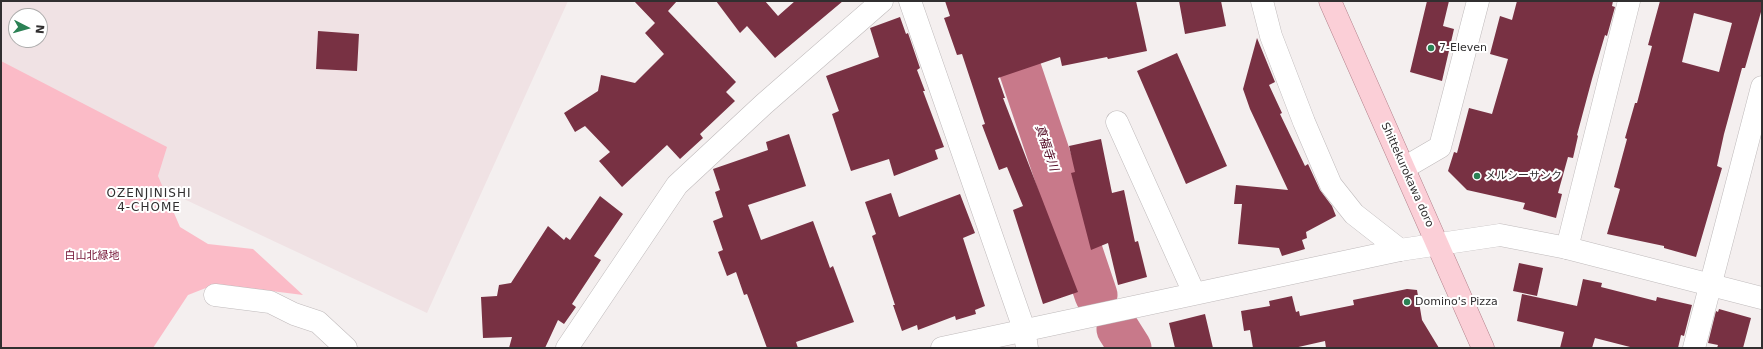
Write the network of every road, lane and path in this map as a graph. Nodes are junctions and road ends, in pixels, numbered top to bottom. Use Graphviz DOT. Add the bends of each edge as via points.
graph roads {
  1 [pos="882,1"];
  2 [pos="910,1"];
  3 [pos="1262,1"];
  4 [pos="1330,1"];
  5 [pos="1478,1"];
  6 [pos="1629,1"];
  7 [pos="1762,87"];
  8 [pos="1117,122"];
  9 [pos="1404,168"];
  10 [pos="1437,244"];
  11 [pos="1566,248"];
  12 [pos="1400,250"];
  13 [pos="1711,284"];
  14 [pos="1194,293"];
  15 [pos="215,295"];
  16 [pos="1762,298"];
  17 [pos="1026,339"];
  18 [pos="346,348"];
  19 [pos="567,348"];
  20 [pos="942,348"];
  21 [pos="1483,348"];
  22 [pos="1694,348"];
  1 -- 19 [label="street" via="764,104 677,185"];
  2 -- 17 [label="street"];
  3 -- 12 [label="street" via="1273,43 1331,185 1354,214"];
  4 -- 9 [label="main road, Shittekurokawa doro"];
  5 -- 9 [label="street" via="1440,148"];
  6 -- 11 [label="street"];
  7 -- 13 [label="street"];
  8 -- 14 [label="street"];
  9 -- 10 [label="main road, Shittekurokawa doro"];
  10 -- 11 [label="street" via="1500,235"];
  10 -- 12 [label="street"];
  10 -- 21 [label="main road, Shittekurokawa doro"];
  11 -- 13 [label="street"];
  12 -- 14 [label="street"];
  13 -- 16 [label="street"];
  13 -- 22 [label="street"];
  14 -- 17 [label="street"];
  15 -- 18 [label="street" via="270,302 318,322"];
  17 -- 20 [label="street"];
}
